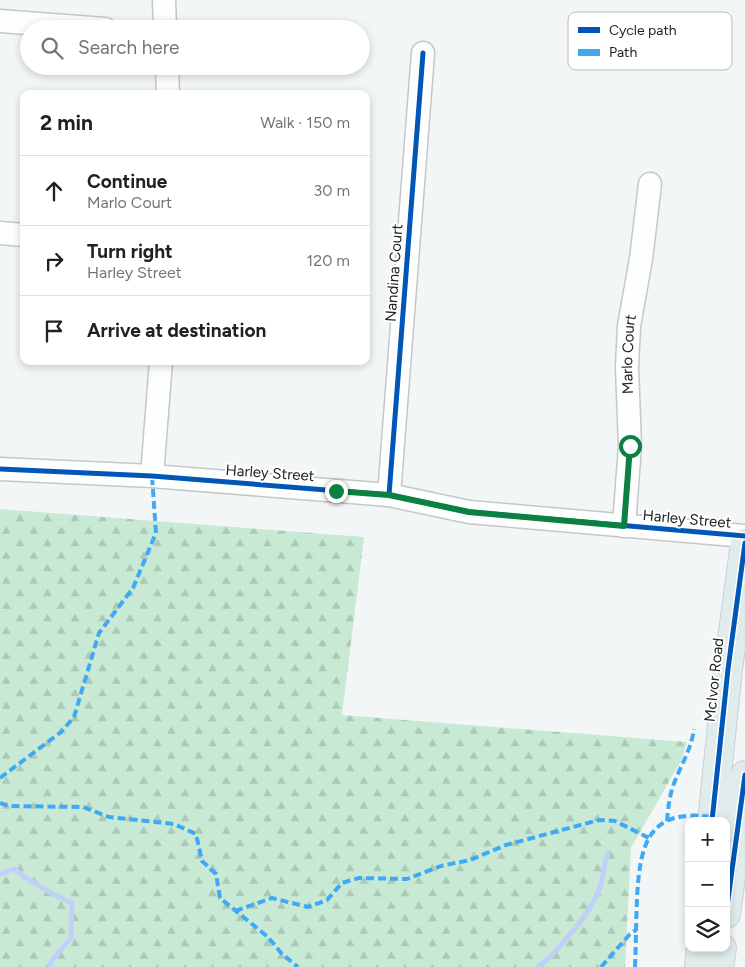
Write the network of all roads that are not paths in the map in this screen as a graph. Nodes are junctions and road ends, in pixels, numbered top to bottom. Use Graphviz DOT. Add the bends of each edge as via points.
graph roads {
  1 [pos="164,0"];
  2 [pos="165,20"];
  3 [pos="0,21"];
  4 [pos="20,23"];
  5 [pos="423,53"];
  6 [pos="167,75"];
  7 [pos="168,90"];
  8 [pos="650,184"];
  9 [pos="0,233"];
  10 [pos="20,235"];
  11 [pos="161,365"];
  12 [pos="0,469"];
  13 [pos="152,476"];
  14 [pos="389,495"];
  15 [pos="624,526"];
  16 [pos="745,536"];
  17 [pos="745,543"];
  18 [pos="745,762"];
  19 [pos="745,775"];
  20 [pos="712,817"];
  21 [pos="730,818"];
  22 [pos="727,907"];
  23 [pos="701,952"];
  24 [pos="721,952"];
  25 [pos="700,967"];
  26 [pos="719,967"];
  1 -- 2 [label="street"];
  3 -- 4 [label="street"];
  5 -- 14 [label="street, Nandina Court"];
  6 -- 7 [label="street"];
  8 -- 15 [label="street, Marlo Court" via="640,267 628,326 630,428"];
  9 -- 10 [label="street"];
  11 -- 13 [label="street"];
  12 -- 13 [label="street, Harley Street"];
  13 -- 14 [label="street, Harley Street"];
  14 -- 15 [label="street, Harley Street" via="469,512"];
  15 -- 16 [label="street, Harley Street"];
  17 -- 20 [label="main road, McIvor Road"];
  18 -- 21 [label="main road" via="737,777"];
  19 -- 22 [label="main road"];
  23 -- 25 [label="main road"];
  24 -- 26 [label="main road"];
}
